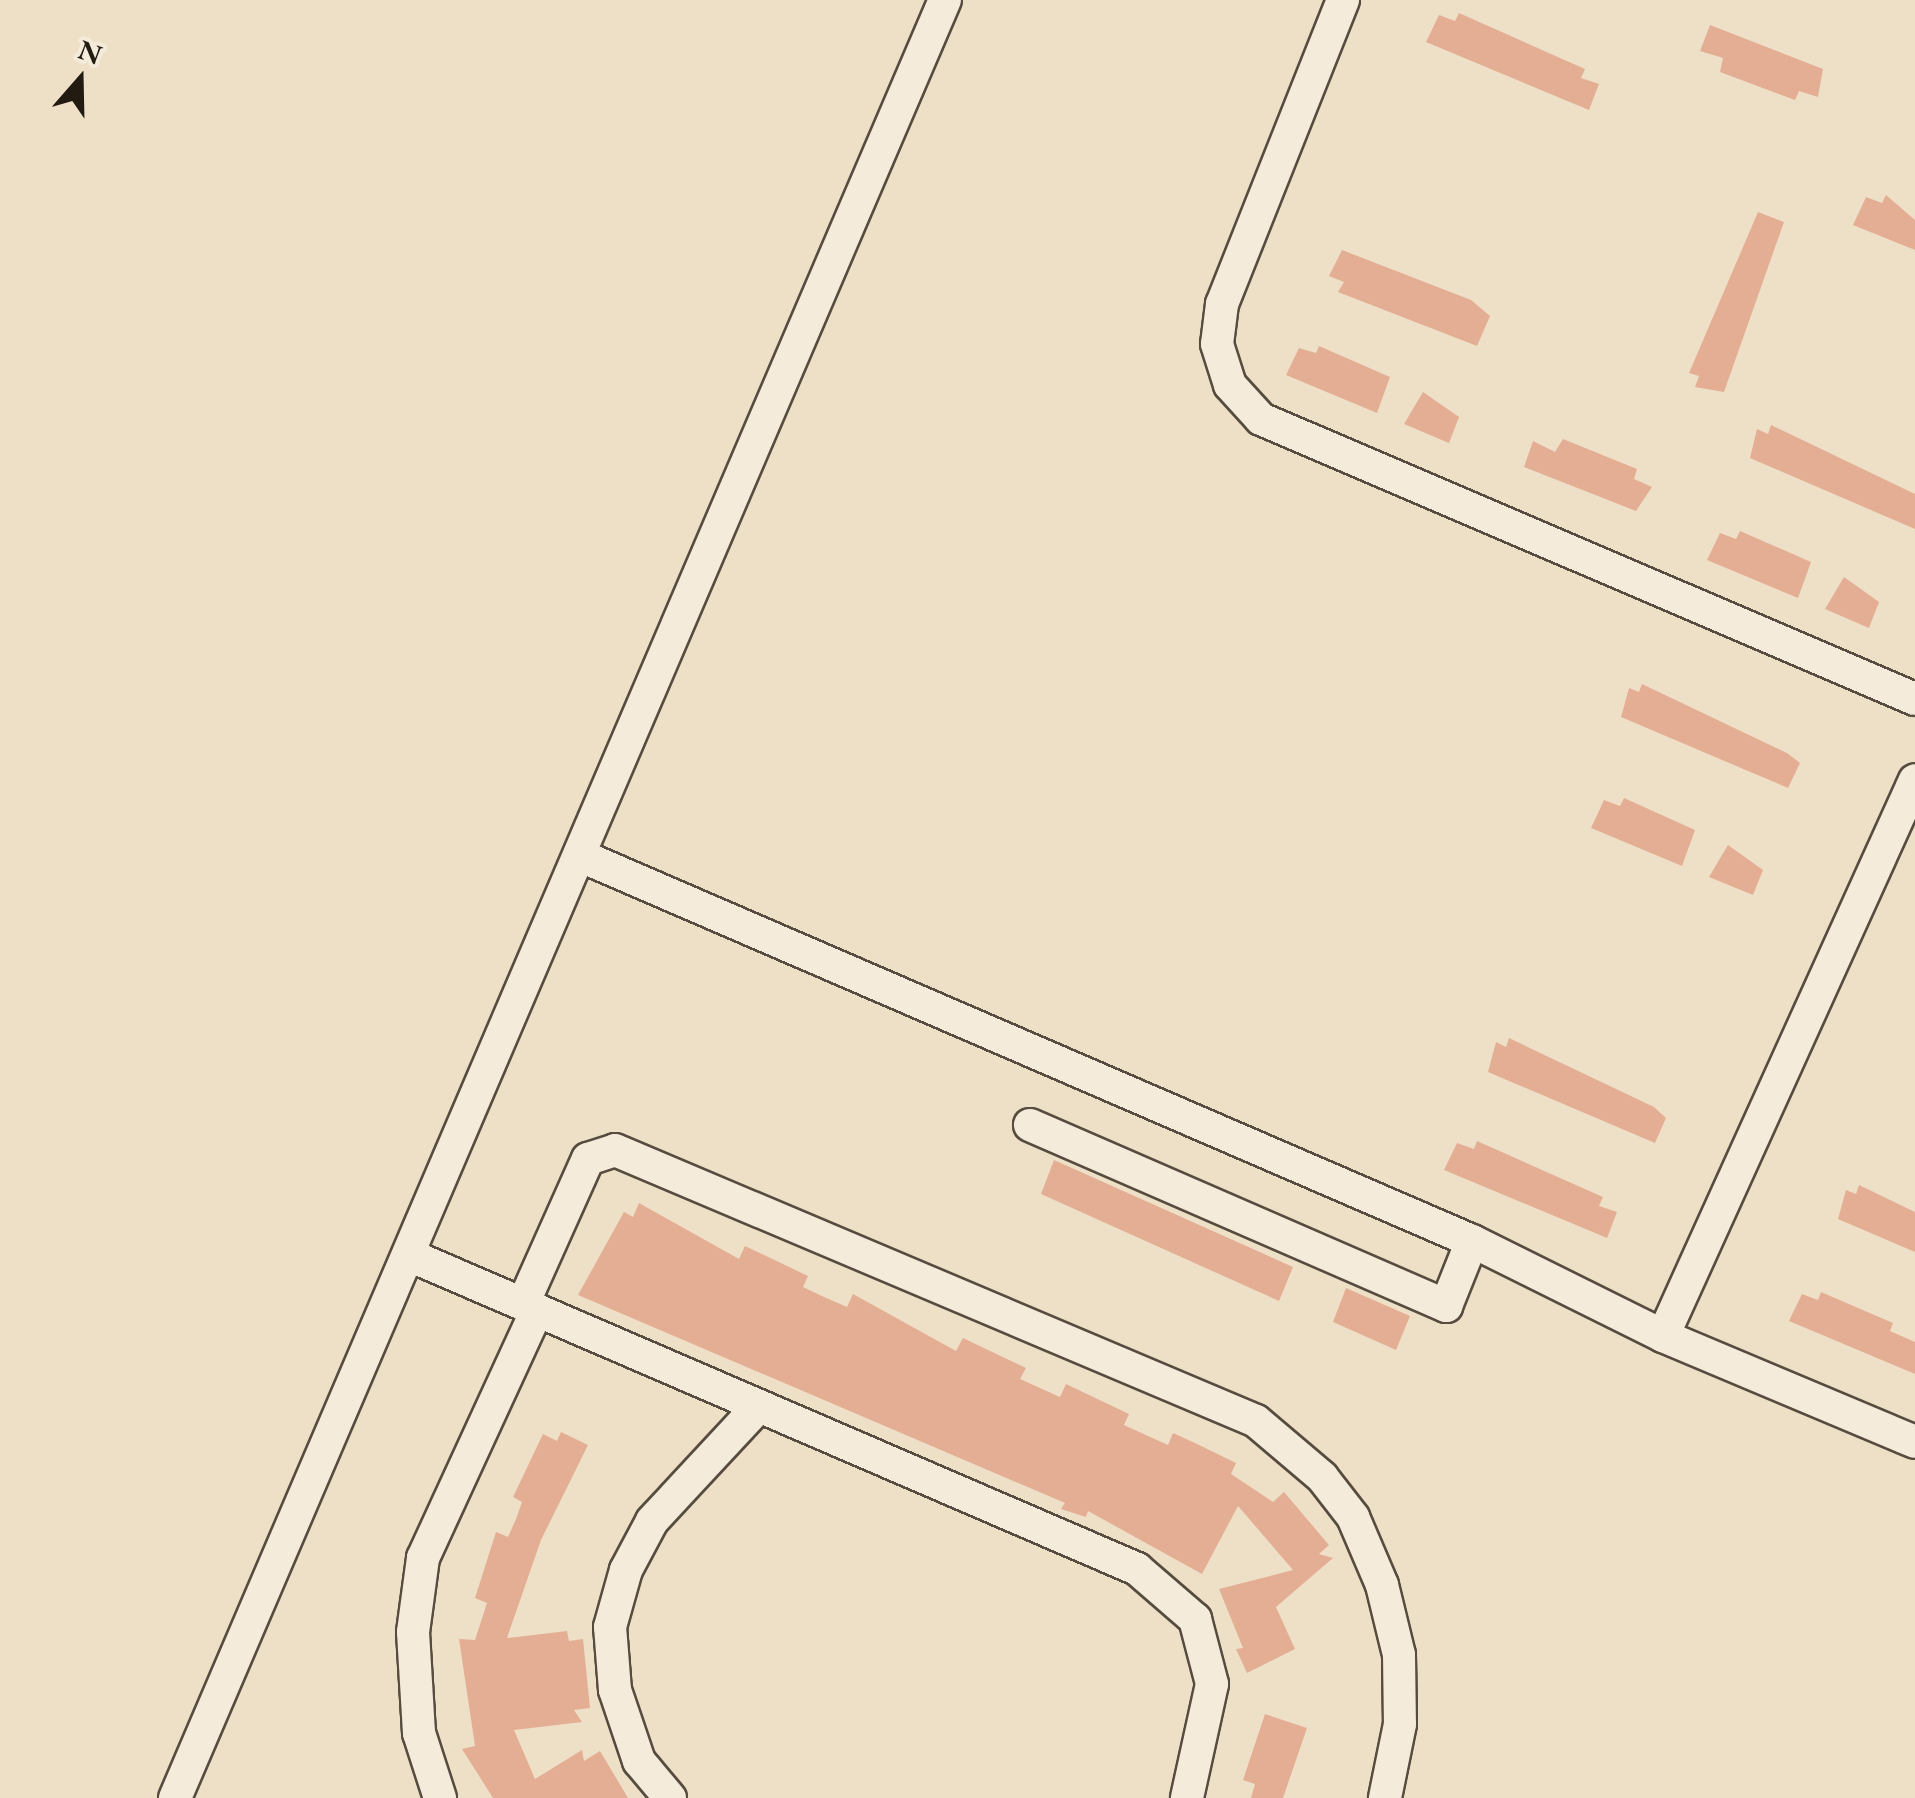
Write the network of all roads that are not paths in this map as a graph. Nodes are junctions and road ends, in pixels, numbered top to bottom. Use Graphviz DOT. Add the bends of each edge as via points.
graph roads {
  1 [pos="945,0"];
  2 [pos="1343,0"];
  3 [pos="1915,699"];
  4 [pos="1915,780"];
  5 [pos="581,856"];
  6 [pos="1030,1125"];
  7 [pos="1472,1241"];
  8 [pos="409,1254"];
  9 [pos="530,1307"];
  10 [pos="1663,1336"];
  11 [pos="760,1406"];
  12 [pos="1915,1442"];
  13 [pos="175,1798"];
  14 [pos="440,1798"];
  15 [pos="670,1798"];
  16 [pos="1186,1798"];
  17 [pos="1385,1798"];
  1 -- 5 [label="street"];
  2 -- 3 [label="street" via="1222,304 1217,344 1230,385 1261,418"];
  4 -- 10 [label="street"];
  5 -- 7 [label="street"];
  5 -- 8 [label="street"];
  6 -- 7 [label="street" via="1446,1306"];
  7 -- 10 [label="street"];
  8 -- 9 [label="street"];
  8 -- 13 [label="street"];
  9 -- 11 [label="street"];
  9 -- 14 [label="street" via="423,1558 413,1632 419,1733"];
  9 -- 17 [label="street" via="588,1158 614,1150 1256,1421 1322,1477 1353,1517 1382,1585 1399,1655 1400,1724"];
  10 -- 12 [label="street"];
  11 -- 15 [label="street" via="652,1522 626,1570 610,1628 614,1690 633,1743"];
  11 -- 16 [label="street" via="1138,1569 1196,1619 1212,1684"];
}
